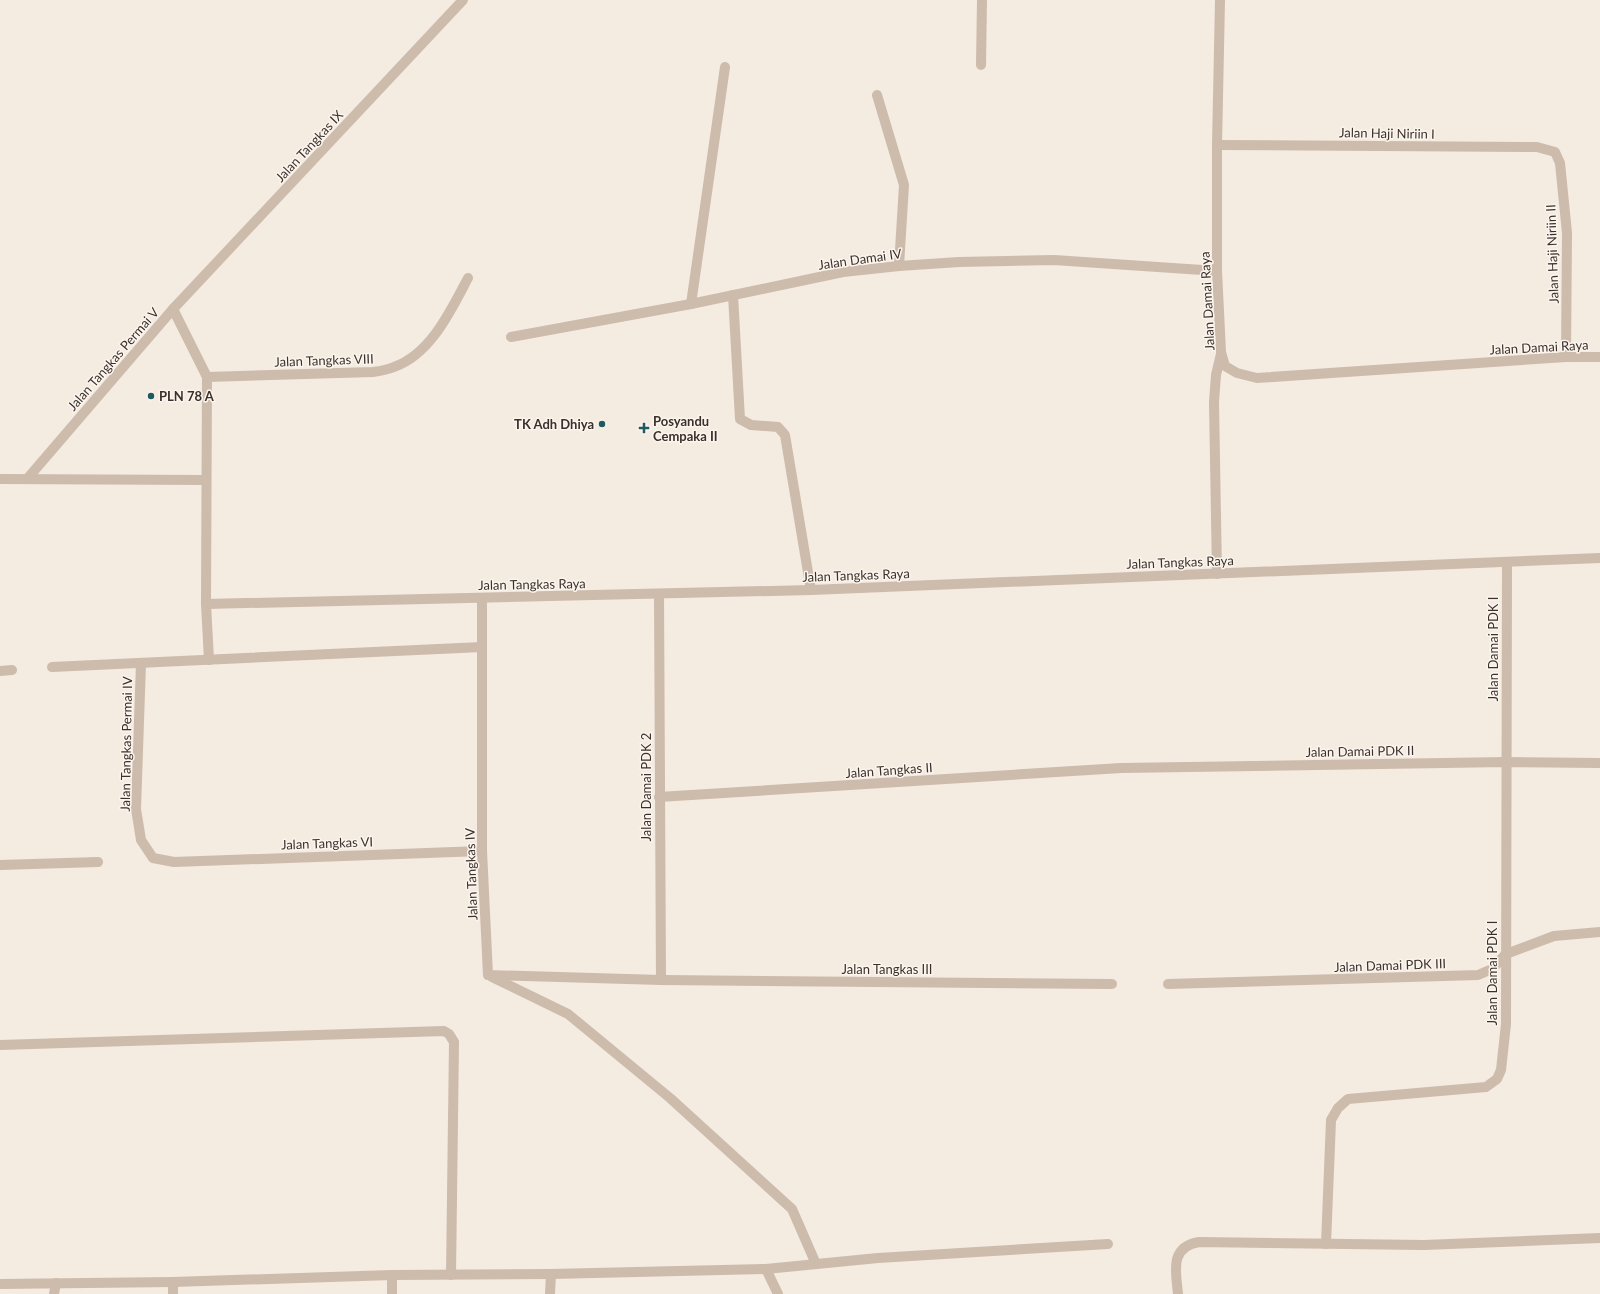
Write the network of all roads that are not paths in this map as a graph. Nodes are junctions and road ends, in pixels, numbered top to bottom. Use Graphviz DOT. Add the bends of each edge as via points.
graph roads {
  1 [pos="463,0"];
  2 [pos="982,0"];
  3 [pos="1220,0"];
  4 [pos="981,65"];
  5 [pos="725,67"];
  6 [pos="877,95"];
  7 [pos="1217,145"];
  8 [pos="1555,152"];
  9 [pos="899,266"];
  10 [pos="1217,271"];
  11 [pos="468,278"];
  12 [pos="733,295"];
  13 [pos="691,304"];
  14 [pos="173,309"];
  15 [pos="511,337"];
  16 [pos="1221,352"];
  17 [pos="1566,357"];
  18 [pos="1600,357"];
  19 [pos="207,377"];
  20 [pos="27,479"];
  21 [pos="0,480"];
  22 [pos="206,480"];
  23 [pos="1600,558"];
  24 [pos="1507,563"];
  25 [pos="1217,574"];
  26 [pos="811,590"];
  27 [pos="659,594"];
  28 [pos="482,598"];
  29 [pos="206,604"];
  30 [pos="482,647"];
  31 [pos="209,660"];
  32 [pos="141,663"];
  33 [pos="52,667"];
  34 [pos="12,670"];
  35 [pos="0,671"];
  36 [pos="1506,762"];
  37 [pos="1600,763"];
  38 [pos="1121,768"];
  39 [pos="659,797"];
  40 [pos="482,851"];
  41 [pos="98,862"];
  42 [pos="174,862"];
  43 [pos="0,865"];
  44 [pos="1600,932"];
  45 [pos="1506,954"];
  46 [pos="488,976"];
  47 [pos="661,980"];
  48 [pos="1112,984"];
  49 [pos="1168,984"];
  50 [pos="0,1045"];
  51 [pos="1600,1238"];
  52 [pos="1108,1244"];
  53 [pos="1326,1244"];
  54 [pos="816,1264"];
  55 [pos="766,1269"];
  56 [pos="551,1274"];
  57 [pos="392,1275"];
  58 [pos="451,1275"];
  59 [pos="173,1282"];
  60 [pos="56,1283"];
  61 [pos="0,1284"];
  62 [pos="54,1294"];
  63 [pos="173,1294"];
  64 [pos="392,1294"];
  65 [pos="550,1294"];
  66 [pos="778,1294"];
  67 [pos="1178,1294"];
  1 -- 14 [label="street, Jalan Tangkas IX"];
  2 -- 4 [label="street"];
  3 -- 7 [label="street, Jalan Damai Raya"];
  5 -- 13 [label="street"];
  6 -- 9 [label="street" via="904,185"];
  7 -- 8 [label="street, Jalan Haji Niriin I" via="1537,147"];
  7 -- 10 [label="street, Jalan Damai Raya"];
  8 -- 17 [label="street, Jalan Haji Niriin II" via="1560,163 1567,233"];
  9 -- 10 [label="street, Jalan Damai IV" via="1054,260"];
  9 -- 12 [label="street, Jalan Damai IV" via="843,272"];
  10 -- 16 [label="street, Jalan Damai Raya"];
  11 -- 19 [label="street, Jalan Tangkas VIII" via="438,332 417,354 395,367 373,372"];
  12 -- 13 [label="street, Jalan Damai IV"];
  12 -- 26 [label="street" via="740,419 751,425 778,427 785,435"];
  13 -- 15 [label="street, Jalan Damai IV"];
  14 -- 19 [label="street, Jalan Tangkas Permai V"];
  14 -- 20 [label="street, Jalan Tangkas Permai V"];
  16 -- 17 [label="street, Jalan Damai Raya" via="1225,366 1236,373 1258,378"];
  16 -- 25 [label="street" via="1214,402"];
  17 -- 18 [label="street, Jalan Damai Raya"];
  19 -- 22 [label="street, Jalan Tangkas Permai V"];
  20 -- 21 [label="street"];
  20 -- 22 [label="street"];
  22 -- 29 [label="street"];
  23 -- 24 [label="street"];
  24 -- 25 [label="street, Jalan Tangkas Raya"];
  24 -- 36 [label="street, Jalan Damai PDK I"];
  25 -- 26 [label="street, Jalan Tangkas Raya"];
  26 -- 27 [label="street, Jalan Tangkas Raya"];
  27 -- 28 [label="street, Jalan Tangkas Raya"];
  27 -- 39 [label="street, Jalan Damai PDK 2"];
  28 -- 29 [label="street, Jalan Tangkas Raya"];
  28 -- 30 [label="street, Jalan Tangkas IV"];
  29 -- 31 [label="street"];
  30 -- 31 [label="street, Jalan Tangkas Permai IV"];
  30 -- 40 [label="street, Jalan Tangkas IV"];
  31 -- 32 [label="street, Jalan Tangkas Permai IV"];
  32 -- 33 [label="street"];
  32 -- 42 [label="street, Jalan Tangkas Permai IV" via="136,809 139,828 142,840 153,858"];
  34 -- 35 [label="street"];
  36 -- 37 [label="street, Jalan Damai PDK II"];
  36 -- 38 [label="street, Jalan Damai PDK II"];
  36 -- 45 [label="street, Jalan Damai PDK I"];
  38 -- 39 [label="street, Jalan Tangkas II"];
  39 -- 47 [label="street, Jalan Damai PDK 2"];
  40 -- 42 [label="street, Jalan Tangkas VI"];
  40 -- 46 [label="street, Jalan Tangkas IV"];
  41 -- 43 [label="street"];
  44 -- 45 [label="street, Jalan Damai PDK III" via="1554,936"];
  45 -- 49 [label="street, Jalan Damai PDK III" via="1492,969 1478,976"];
  45 -- 53 [label="street, Jalan Damai PDK I" via="1506,1024 1502,1070 1497,1079 1486,1087 1348,1099 1338,1108 1332,1120"];
  46 -- 47 [label="street"];
  46 -- 54 [label="street" via="568,1014 670,1098 792,1209"];
  47 -- 48 [label="street, Jalan Tangkas III"];
  50 -- 58 [label="street" via="444,1031 454,1042"];
  51 -- 53 [label="street" via="1424,1245"];
  52 -- 54 [label="street"];
  53 -- 67 [label="street" via="1190,1243 1182,1249 1175,1262"];
  54 -- 55 [label="street"];
  55 -- 56 [label="street"];
  55 -- 66 [label="street"];
  56 -- 58 [label="street"];
  56 -- 65 [label="street"];
  57 -- 58 [label="street"];
  57 -- 59 [label="street"];
  57 -- 64 [label="street"];
  59 -- 60 [label="street"];
  59 -- 63 [label="street"];
  60 -- 61 [label="street"];
  60 -- 62 [label="street"];
}
